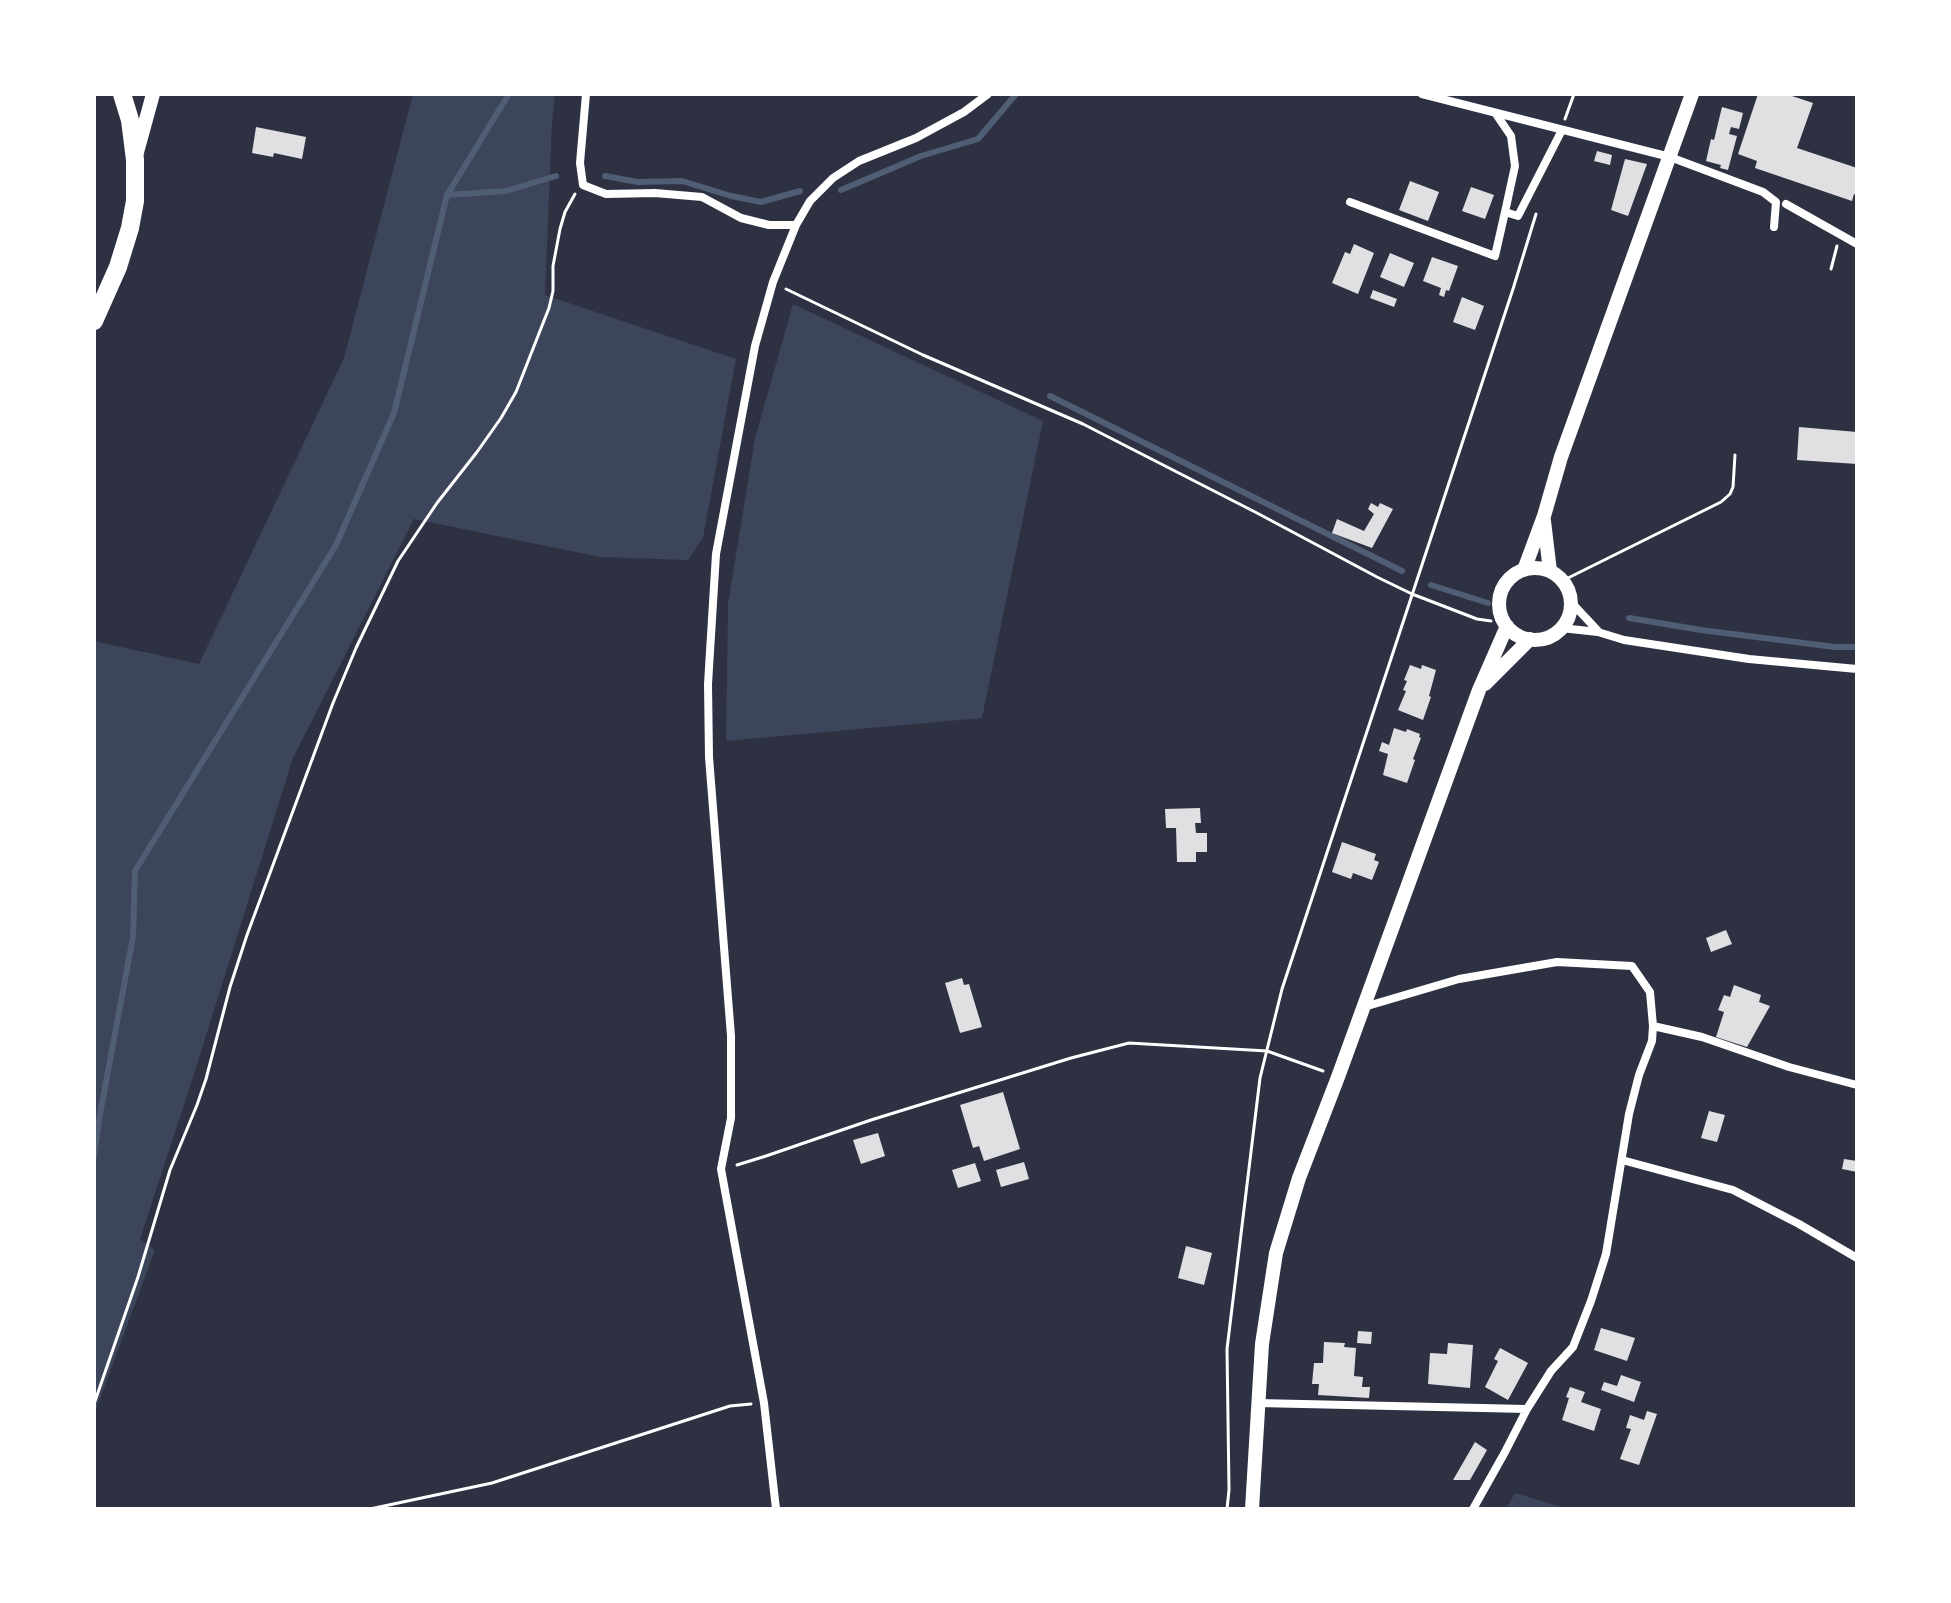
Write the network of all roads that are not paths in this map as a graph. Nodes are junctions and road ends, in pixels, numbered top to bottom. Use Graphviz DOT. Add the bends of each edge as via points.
graph roads {
  1 [pos="122,94"];
  2 [pos="153,94"];
  3 [pos="586,94"];
  4 [pos="988,94"];
  5 [pos="1422,94"];
  6 [pos="1692,94"];
  7 [pos="1496,113"];
  8 [pos="1562,130"];
  9 [pos="1670,157"];
  10 [pos="135,160"];
  11 [pos="1350,202"];
  12 [pos="1786,204"];
  13 [pos="1505,212"];
  14 [pos="796,225"];
  15 [pos="1774,227"];
  16 [pos="1857,244"];
  17 [pos="94,321"];
  18 [pos="1544,516"];
  19 [pos="1524,570"];
  20 [pos="1550,571"];
  21 [pos="1570,601"];
  22 [pos="1504,621"];
  23 [pos="1561,628"];
  24 [pos="1598,632"];
  25 [pos="1530,639"];
  26 [pos="1857,669"];
  27 [pos="1479,690"];
  28 [pos="1363,1007"];
  29 [pos="1653,1026"];
  30 [pos="1857,1085"];
  31 [pos="1622,1160"];
  32 [pos="1857,1258"];
  33 [pos="1258,1403"];
  34 [pos="1527,1409"];
  35 [pos="776,1509"];
  36 [pos="1252,1509"];
  37 [pos="1473,1509"];
  1 -- 10 [label="main road"];
  2 -- 10 [label="street"];
  3 -- 14 [label="street" via="583,185 606,194 702,197 741,218"];
  4 -- 14 [label="street" via="952,119 846,169 810,201"];
  5 -- 7 [label="street"];
  6 -- 9 [label="street"];
  7 -- 8 [label="street"];
  7 -- 13 [label="street" via="1511,136 1515,166"];
  8 -- 9 [label="street"];
  8 -- 13 [label="street" via="1518,216"];
  9 -- 15 [label="street" via="1763,192 1776,202"];
  9 -- 18 [label="street"];
  10 -- 17 [label="main road" via="130,228"];
  11 -- 13 [label="street" via="1495,256"];
  12 -- 16 [label="street"];
  14 -- 35 [label="street" via="755,346 736,439 716,554 708,684 731,1036 731,1118 721,1169 764,1403"];
  18 -- 19 [label="street"];
  18 -- 20 [label="street"];
  19 -- 20 [label="street"];
  19 -- 22 [label="street" via="1512,576 1499,597"];
  20 -- 21 [label="street" via="1562,581"];
  21 -- 23 [label="street"];
  21 -- 24 [label="street"];
  22 -- 25 [label="street" via="1517,635"];
  22 -- 27 [label="street"];
  23 -- 24 [label="street"];
  23 -- 25 [label="street" via="1543,639"];
  24 -- 26 [label="street" via="1749,659"];
  25 -- 27 [label="street"];
  27 -- 28 [label="street"];
  28 -- 29 [label="street" via="1459,979 1557,962 1632,966 1650,992"];
  28 -- 33 [label="street" via="1276,1253"];
  29 -- 30 [label="street"];
  29 -- 31 [label="street"];
  31 -- 32 [label="street" via="1733,1190"];
  31 -- 34 [label="street" via="1606,1254 1591,1301 1573,1347"];
  33 -- 34 [label="street"];
  33 -- 36 [label="street"];
  34 -- 37 [label="street"];
}
